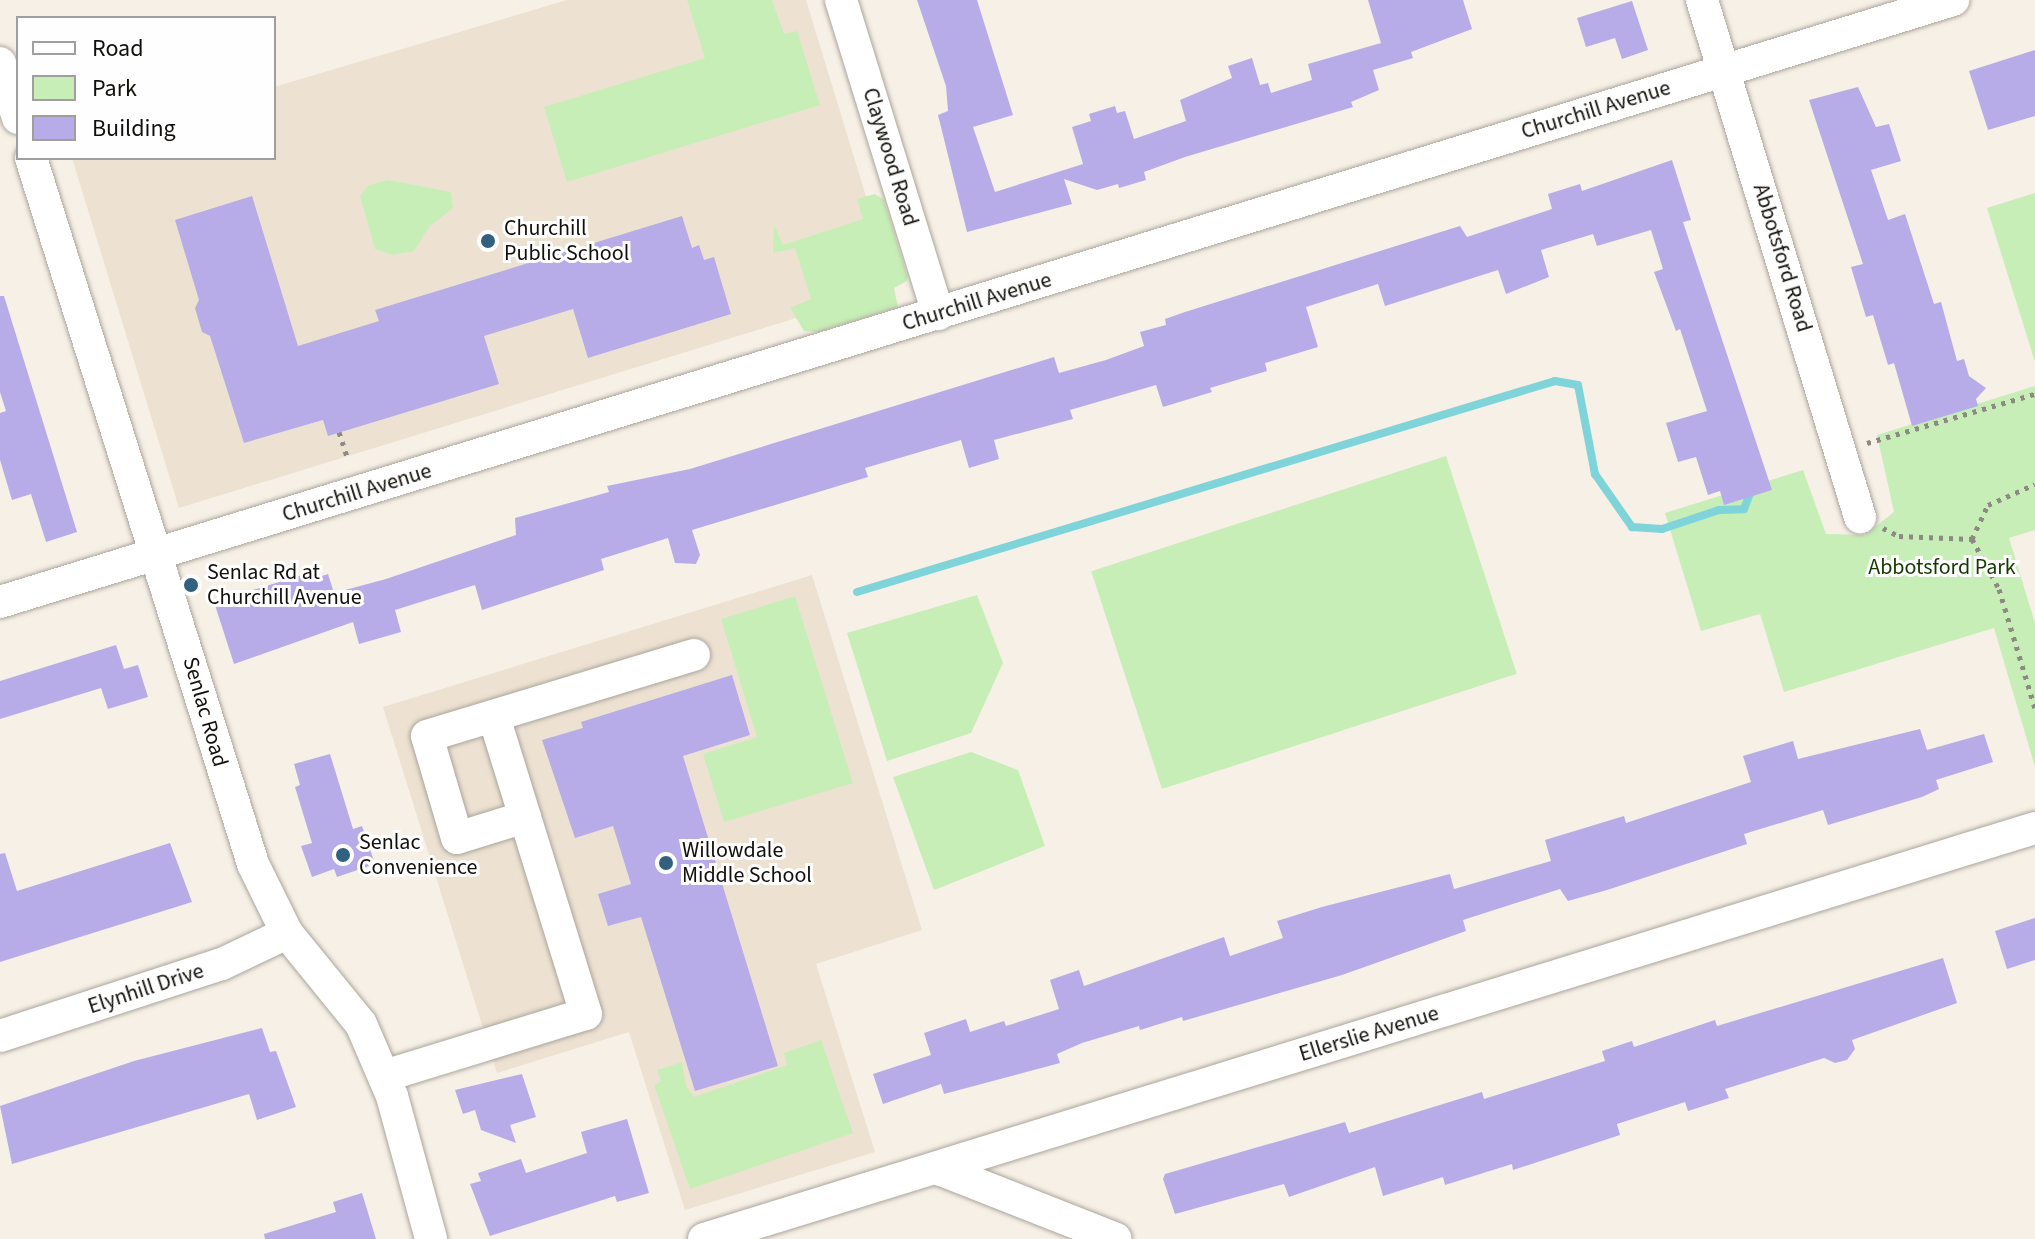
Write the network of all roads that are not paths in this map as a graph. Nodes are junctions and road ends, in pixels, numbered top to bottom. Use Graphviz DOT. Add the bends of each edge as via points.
graph roads {
  1 [pos="841,0"];
  2 [pos="1702,0"];
  3 [pos="1953,0"];
  4 [pos="0,63"];
  5 [pos="1724,71"];
  6 [pos="16,112"];
  7 [pos="32,160"];
  8 [pos="938,314"];
  9 [pos="1860,517"];
  10 [pos="159,554"];
  11 [pos="0,602"];
  12 [pos="694,655"];
  13 [pos="494,716"];
  14 [pos="525,817"];
  15 [pos="2035,828"];
  16 [pos="287,933"];
  17 [pos="0,1036"];
  18 [pos="384,1076"];
  19 [pos="936,1168"];
  20 [pos="431,1239"];
  21 [pos="704,1239"];
  22 [pos="1116,1239"];
  1 -- 8 [label="street, Claywood Road"];
  2 -- 5 [label="street, Abbotsford Road"];
  3 -- 5 [label="street, Churchill Avenue"];
  4 -- 6 [label="street"];
  5 -- 8 [label="street, Churchill Avenue"];
  5 -- 9 [label="street, Abbotsford Road"];
  7 -- 10 [label="street, Senlac Road"];
  8 -- 10 [label="street, Churchill Avenue"];
  10 -- 11 [label="street, Churchill Avenue"];
  10 -- 16 [label="street, Senlac Road" via="253,864"];
  12 -- 13 [label="street"];
  13 -- 14 [label="street"];
  13 -- 14 [label="street" via="427,736 457,838"];
  14 -- 18 [label="street" via="586,1014"];
  15 -- 19 [label="street, Ellerslie Avenue"];
  16 -- 17 [label="street, Elynhill Drive" via="222,964"];
  16 -- 18 [label="street, Senlac Road" via="361,1024"];
  18 -- 20 [label="street, Senlac Road"];
  19 -- 21 [label="street, Ellerslie Avenue"];
  19 -- 22 [label="street"];
}
